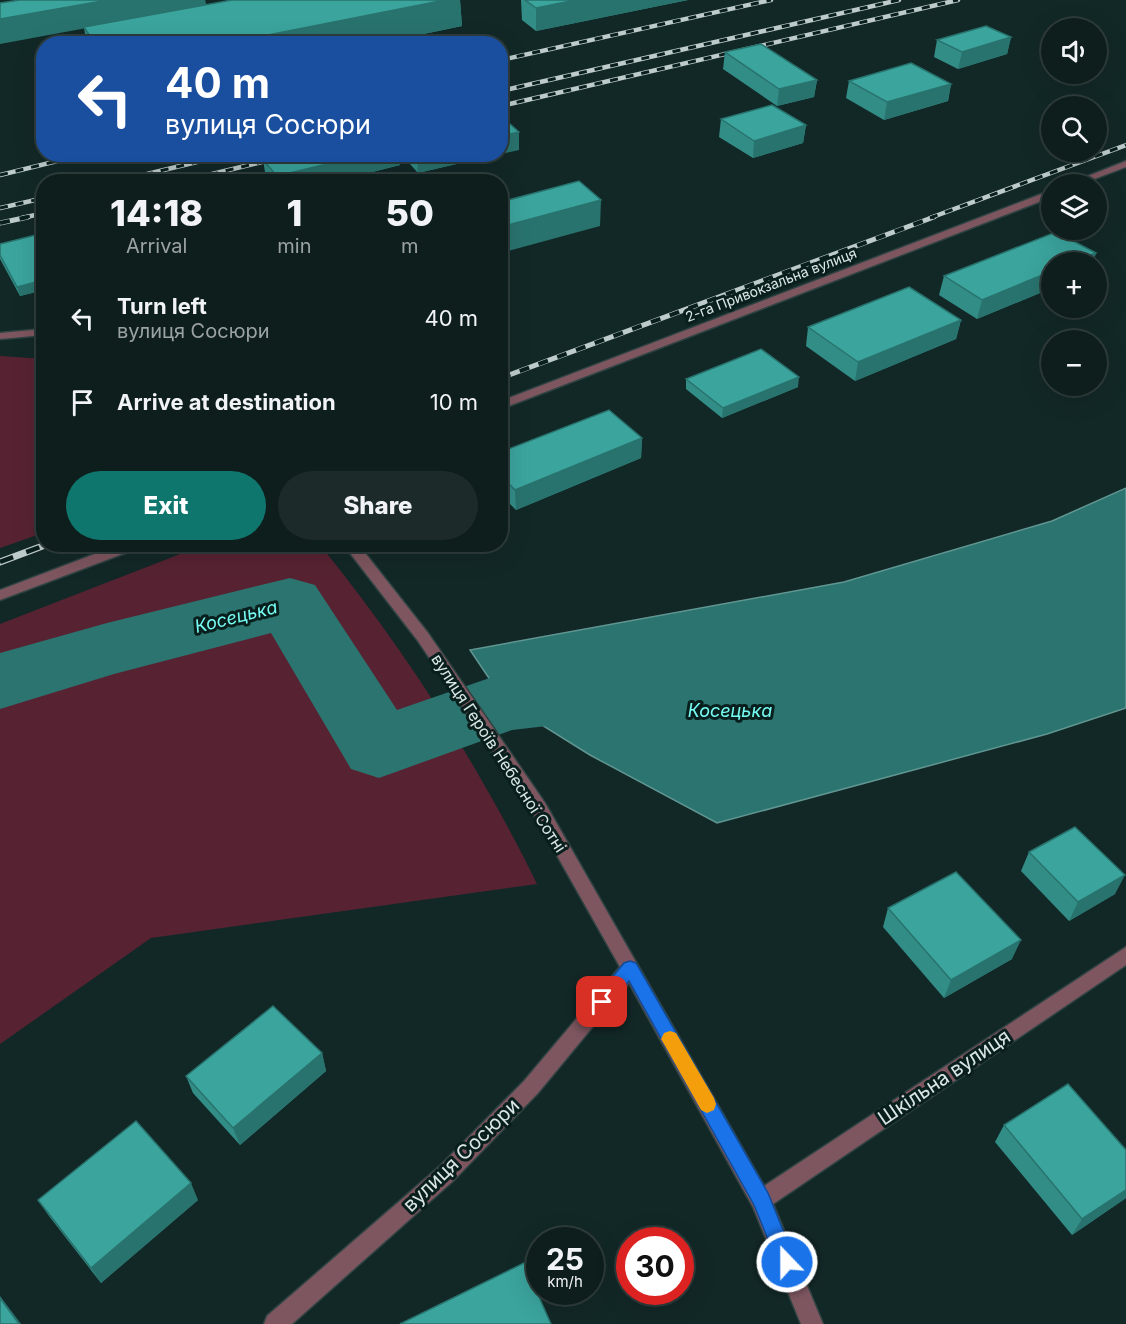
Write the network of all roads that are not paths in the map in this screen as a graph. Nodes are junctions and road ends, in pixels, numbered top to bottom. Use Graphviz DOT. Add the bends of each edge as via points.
graph roads {
  1 [pos="1126,164"];
  2 [pos="1100,174"];
  3 [pos="1041,197"];
  4 [pos="36,333"];
  5 [pos="0,336"];
  6 [pos="508,402"];
  7 [pos="115,552"];
  8 [pos="356,552"];
  9 [pos="0,595"];
  10 [pos="1126,955"];
  11 [pos="630,968"];
  12 [pos="762,1200"];
  13 [pos="275,1324"];
  14 [pos="812,1324"];
  1 -- 2 [label="street"];
  3 -- 6 [label="street, 2-га Привокзальна вулиця"];
  4 -- 5 [label="street"];
  7 -- 9 [label="street"];
  8 -- 11 [label="street, вулиця Героїв Небесної Сотні" via="423,637 539,808"];
  10 -- 12 [label="street, Шкільна вулиця"];
  11 -- 12 [label="street, вулиця Героїв Небесної Сотні"];
  11 -- 13 [label="street, вулиця Сосюри" via="531,1087 446,1174"];
  12 -- 14 [label="street, вулиця Героїв Небесної Сотні"];
}
